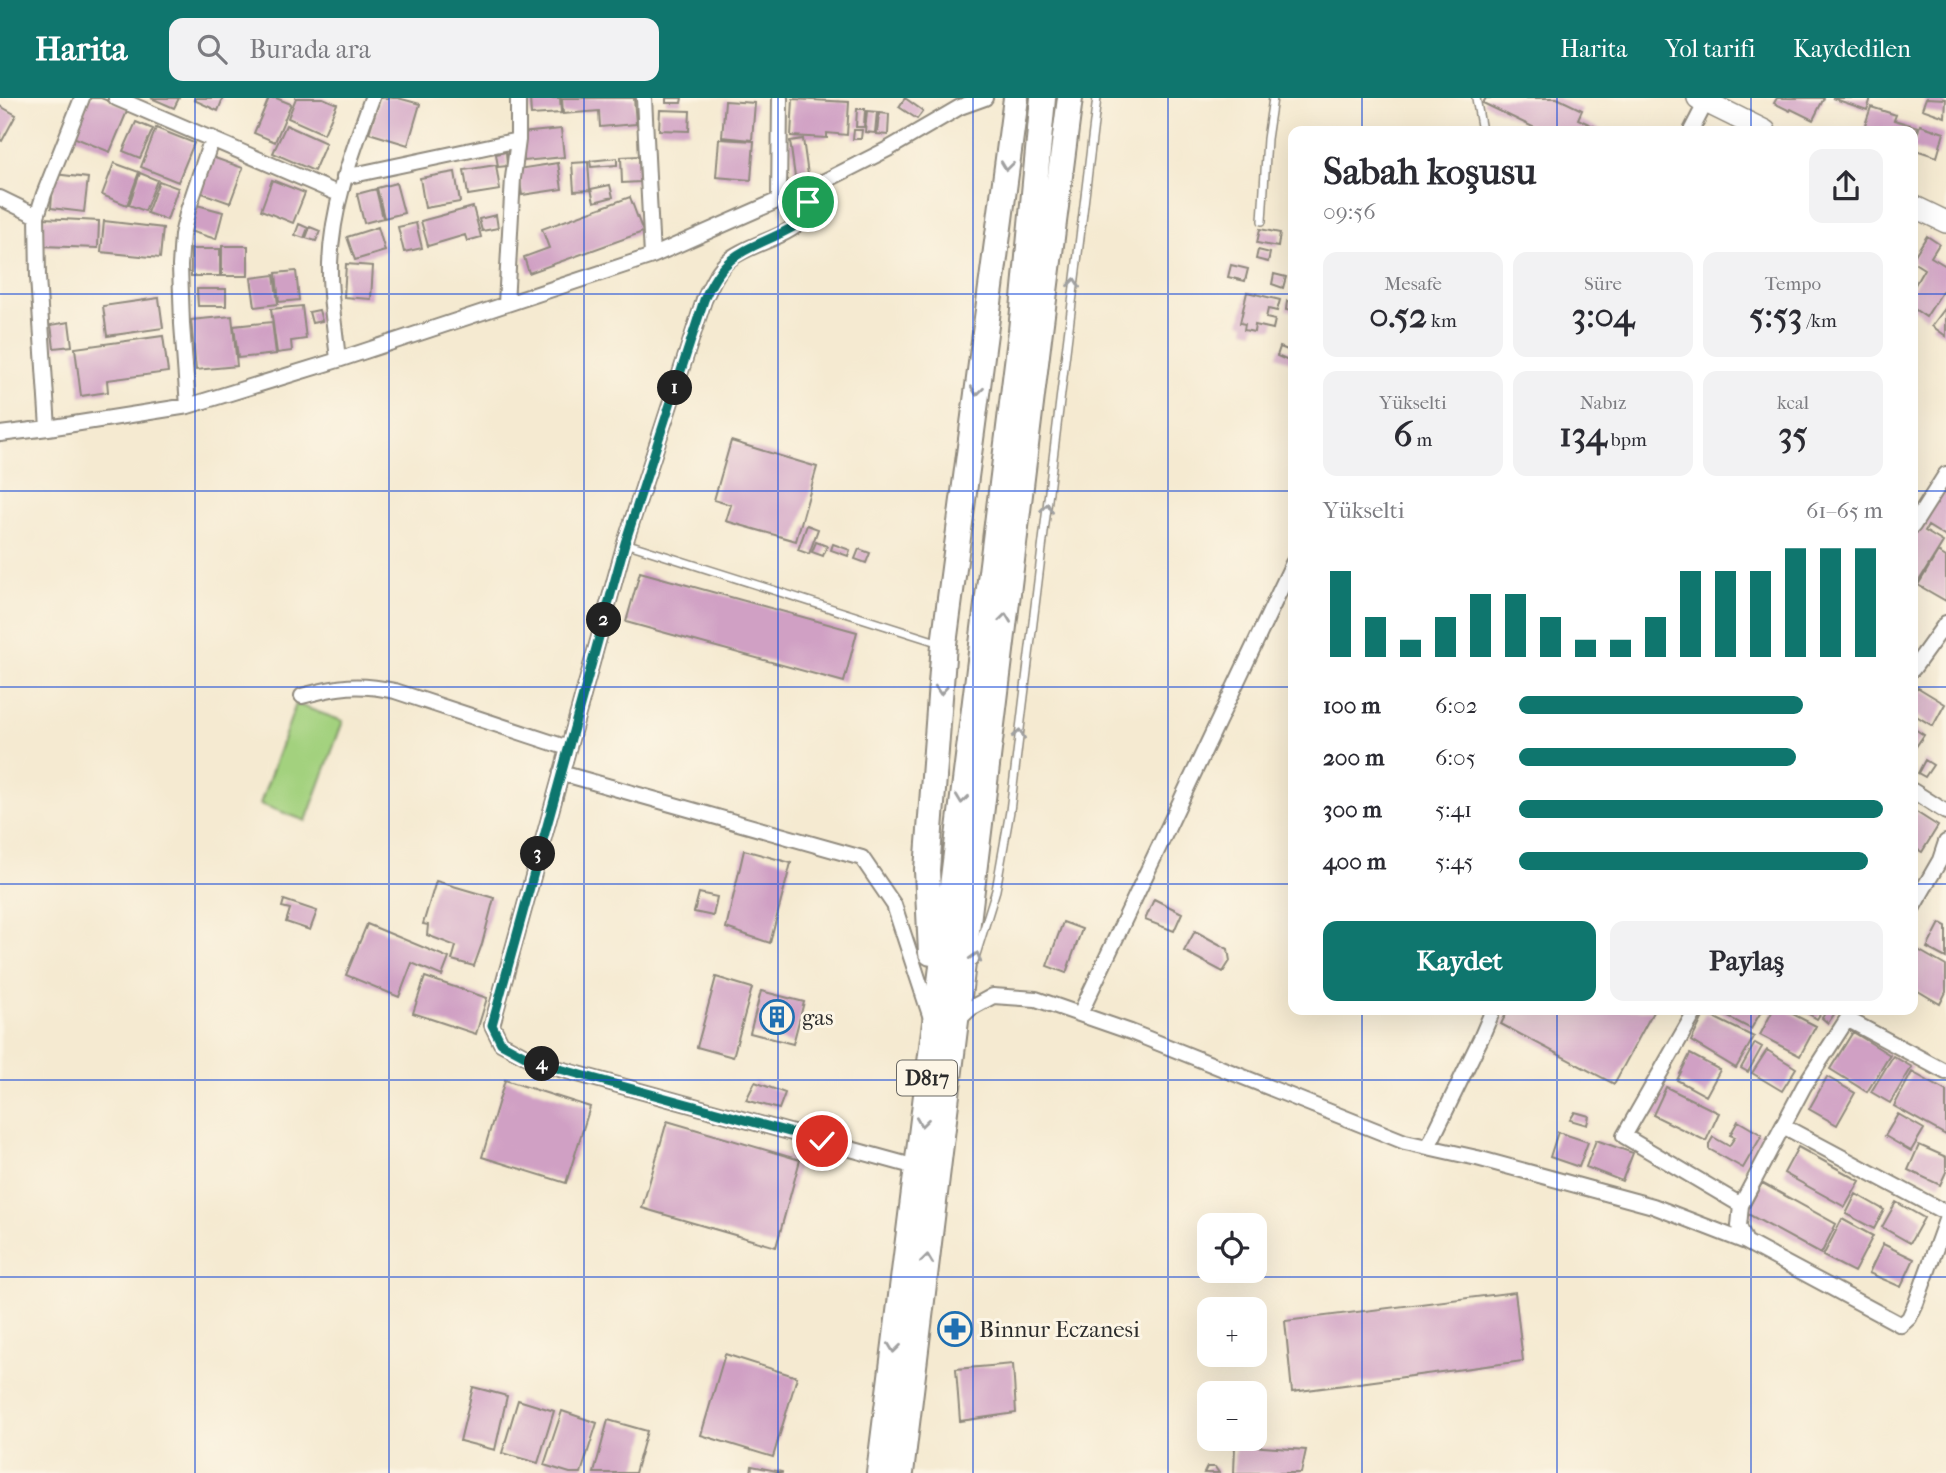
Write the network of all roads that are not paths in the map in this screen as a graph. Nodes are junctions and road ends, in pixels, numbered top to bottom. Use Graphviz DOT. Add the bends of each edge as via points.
graph roads {
  1 [pos="82,98"];
  2 [pos="116,98"];
  3 [pos="372,98"];
  4 [pos="518,98"];
  5 [pos="644,98"];
  6 [pos="780,98"];
  7 [pos="985,98"];
  8 [pos="1016,98"];
  9 [pos="1043,98"];
  10 [pos="1070,98"];
  11 [pos="1097,98"];
  12 [pos="1273,98"];
  13 [pos="1476,98"];
  14 [pos="1704,99"];
  15 [pos="1481,126"];
  16 [pos="1693,126"];
  17 [pos="1755,126"];
  18 [pos="212,138"];
  19 [pos="517,139"];
  20 [pos="344,177"];
  21 [pos="809,189"];
  22 [pos="339,194"];
  23 [pos="0,198"];
  24 [pos="779,200"];
  25 [pos="1918,208"];
  26 [pos="37,216"];
  27 [pos="1262,220"];
  28 [pos="1946,222"];
  29 [pos="652,256"];
  30 [pos="506,304"];
  31 [pos="338,360"];
  32 [pos="188,406"];
  33 [pos="48,428"];
  34 [pos="0,434"];
  35 [pos="1946,474"];
  36 [pos="1918,518"];
  37 [pos="625,543"];
  38 [pos="1288,574"];
  39 [pos="1946,623"];
  40 [pos="944,644"];
  41 [pos="1918,661"];
  42 [pos="987,684"];
  43 [pos="302,696"];
  44 [pos="568,748"];
  45 [pos="561,773"];
  46 [pos="1918,794"];
  47 [pos="1946,813"];
  48 [pos="1946,842"];
  49 [pos="1918,899"];
  50 [pos="1080,1014"];
  51 [pos="1491,1015"];
  52 [pos="1693,1015"];
  53 [pos="1849,1015"];
  54 [pos="1852,1015"];
  55 [pos="945,1024"];
  56 [pos="1946,1072"];
  57 [pos="1783,1126"];
  58 [pos="1428,1147"];
  59 [pos="916,1167"];
  60 [pos="1741,1205"];
  61 [pos="1946,1213"];
  62 [pos="1946,1220"];
  63 [pos="1746,1242"];
  64 [pos="879,1473"];
  65 [pos="901,1473"];
  1 -- 26 [label="street"];
  2 -- 18 [label="street"];
  3 -- 20 [label="street"];
  4 -- 19 [label="street"];
  5 -- 29 [label="street"];
  6 -- 24 [label="street"];
  7 -- 21 [label="street"];
  8 -- 40 [label="highway, one-way"];
  9 -- 42 [label="highway"];
  42 -- 10 [label="highway, one-way"];
  55 -- 11 [label="lane, one-way" via="996,890 1010,811"];
  12 -- 27 [label="lane"];
  13 -- 15 [label="lane"];
  14 -- 16 [label="street"];
  14 -- 17 [label="main road"];
  18 -- 22 [label="street"];
  18 -- 32 [label="street" via="182,235 181,324"];
  19 -- 20 [label="street"];
  19 -- 30 [label="street"];
  20 -- 22 [label="street"];
  21 -- 24 [label="street"];
  21 -- 37 [label="street" via="802,221 730,259 712,282"];
  22 -- 31 [label="street" via="330,266"];
  23 -- 26 [label="street"];
  24 -- 29 [label="street"];
  25 -- 28 [label="main road"];
  26 -- 33 [label="street"];
  29 -- 30 [label="street"];
  30 -- 31 [label="street"];
  31 -- 32 [label="street"];
  32 -- 33 [label="street"];
  33 -- 34 [label="street"];
  35 -- 36 [label="street"];
  37 -- 40 [label="lane"];
  37 -- 44 [label="street"];
  38 -- 50 [label="street"];
  39 -- 41 [label="street"];
  40 -- 55 [label="highway, one-way" via="927,870"];
  42 -- 55 [label="highway, D817"];
  43 -- 44 [label="street" via="339,687 372,686"];
  44 -- 45 [label="street"];
  45 -- 55 [label="street" via="862,858 894,905"];
  45 -- 59 [label="street" via="492,1025 501,1043 538,1063"];
  46 -- 47 [label="street"];
  48 -- 49 [label="street"];
  50 -- 55 [label="street" via="1037,999 993,996"];
  50 -- 58 [label="street" via="1405,1142"];
  51 -- 58 [label="street"];
  52 -- 60 [label="street" via="1624,1136"];
  53 -- 57 [label="street"];
  54 -- 56 [label="street"];
  55 -- 59 [label="highway, D817, one-way"];
  65 -- 55 [label="highway, D817, one-way"];
  57 -- 60 [label="street"];
  57 -- 61 [label="street"];
  58 -- 63 [label="street" via="1653,1206"];
  59 -- 64 [label="highway, D817, one-way"];
  60 -- 63 [label="street" via="1739,1226"];
  62 -- 63 [label="street" via="1916,1303 1901,1325"];
}
